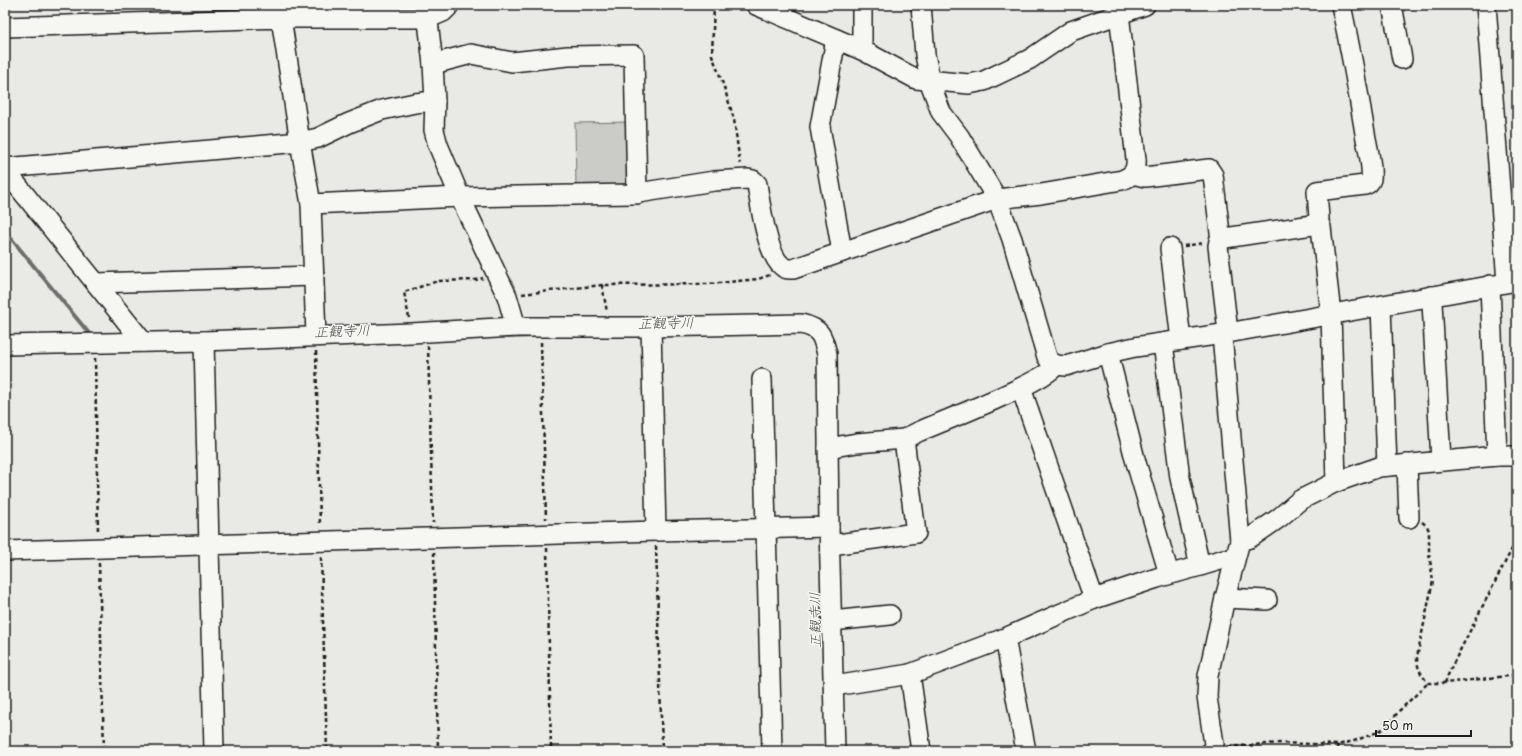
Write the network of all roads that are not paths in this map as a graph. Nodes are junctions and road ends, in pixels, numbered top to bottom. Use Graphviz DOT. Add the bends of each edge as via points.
graph roads {
  1 [pos="448,5"];
  2 [pos="756,5"];
  3 [pos="862,5"];
  4 [pos="921,5"];
  5 [pos="1145,5"];
  6 [pos="1342,5"];
  7 [pos="1392,5"];
  8 [pos="1486,5"];
  9 [pos="1119,9"];
  10 [pos="281,18"];
  11 [pos="429,18"];
  12 [pos="5,27"];
  13 [pos="836,40"];
  14 [pos="862,50"];
  15 [pos="1402,59"];
  16 [pos="433,64"];
  17 [pos="930,80"];
  18 [pos="435,101"];
  19 [pos="300,142"];
  20 [pos="5,169"];
  21 [pos="1134,174"];
  22 [pos="637,194"];
  23 [pos="460,197"];
  24 [pos="997,199"];
  25 [pos="312,204"];
  26 [pos="1318,222"];
  27 [pos="1221,237"];
  28 [pos="1170,248"];
  29 [pos="842,252"];
  30 [pos="314,276"];
  31 [pos="1505,282"];
  32 [pos="96,283"];
  33 [pos="1431,296"];
  34 [pos="1381,306"];
  35 [pos="1331,314"];
  36 [pos="516,327"];
  37 [pos="651,327"];
  38 [pos="1225,333"];
  39 [pos="316,336"];
  40 [pos="204,341"];
  41 [pos="1172,341"];
  42 [pos="143,342"];
  43 [pos="5,345"];
  44 [pos="1108,353"];
  45 [pos="1056,365"];
  46 [pos="762,379"];
  47 [pos="1021,388"];
  48 [pos="904,439"];
  49 [pos="828,448"];
  50 [pos="1497,456"];
  51 [pos="1517,456"];
  52 [pos="1441,460"];
  53 [pos="1408,464"];
  54 [pos="1387,466"];
  55 [pos="1336,482"];
  56 [pos="1140,505"];
  57 [pos="1408,518"];
  58 [pos="766,529"];
  59 [pos="656,531"];
  60 [pos="830,536"];
  61 [pos="1240,541"];
  62 [pos="209,545"];
  63 [pos="5,551"];
  64 [pos="1234,561"];
  65 [pos="1200,566"];
  66 [pos="1163,576"];
  67 [pos="1225,598"];
  68 [pos="1094,599"];
  69 [pos="1267,600"];
  70 [pos="890,615"];
  71 [pos="832,621"];
  72 [pos="1005,638"];
  73 [pos="910,674"];
  74 [pos="834,686"];
  75 [pos="1213,750"];
  76 [pos="214,751"];
  77 [pos="772,751"];
  78 [pos="836,751"];
  79 [pos="921,751"];
  80 [pos="1026,751"];
  1 -- 11 [label="street" via="443,12"];
  2 -- 13 [label="street"];
  3 -- 14 [label="street"];
  4 -- 17 [label="street"];
  5 -- 9 [label="street"];
  6 -- 26 [label="street" via="1371,179 1365,185 1317,191"];
  7 -- 15 [label="street"];
  8 -- 31 [label="street"];
  9 -- 17 [label="street" via="1071,31 1030,59 984,81 969,84"];
  9 -- 21 [label="street" via="1136,159"];
  10 -- 11 [label="street"];
  10 -- 12 [label="street"];
  10 -- 19 [label="street"];
  11 -- 16 [label="street"];
  13 -- 14 [label="street"];
  13 -- 29 [label="street" via="820,127"];
  14 -- 17 [label="street" via="916,79"];
  16 -- 18 [label="street"];
  16 -- 22 [label="street" via="471,54 512,62 568,56 634,55"];
  17 -- 24 [label="street" via="941,112 959,136"];
  18 -- 19 [label="street" via="382,110 318,138"];
  18 -- 23 [label="street" via="434,130"];
  19 -- 20 [label="street"];
  19 -- 25 [label="street"];
  20 -- 32 [label="street"];
  21 -- 24 [label="street" via="1122,180"];
  21 -- 27 [label="street" via="1145,177 1209,169 1213,175"];
  22 -- 23 [label="street"];
  22 -- 29 [label="street" via="714,182 753,180 757,184 768,239 777,261 782,266 788,270"];
  23 -- 25 [label="street"];
  23 -- 36 [label="street" via="507,296"];
  24 -- 29 [label="street"];
  24 -- 45 [label="street" via="1012,239 1047,357"];
  25 -- 30 [label="street"];
  26 -- 27 [label="street" via="1312,225"];
  26 -- 35 [label="street" via="1321,227"];
  27 -- 38 [label="street" via="1218,246"];
  28 -- 41 [label="street"];
  30 -- 32 [label="street"];
  30 -- 39 [label="street"];
  31 -- 33 [label="street"];
  31 -- 50 [label="street"];
  32 -- 42 [label="street"];
  33 -- 34 [label="street"];
  33 -- 52 [label="street"];
  34 -- 35 [label="street"];
  34 -- 54 [label="street"];
  35 -- 38 [label="street"];
  35 -- 55 [label="street"];
  36 -- 37 [label="street"];
  36 -- 39 [label="street"];
  37 -- 49 [label="street" via="802,324 811,326 824,340 827,354"];
  37 -- 59 [label="street"];
  38 -- 41 [label="street"];
  38 -- 61 [label="street"];
  39 -- 40 [label="street"];
  40 -- 42 [label="street"];
  40 -- 62 [label="street"];
  41 -- 44 [label="street"];
  41 -- 65 [label="street" via="1180,478"];
  42 -- 43 [label="street"];
  44 -- 45 [label="street" via="1066,366"];
  44 -- 66 [label="street"];
  45 -- 47 [label="street" via="1054,370"];
  46 -- 58 [label="street"];
  47 -- 48 [label="street"];
  47 -- 68 [label="street"];
  48 -- 49 [label="street"];
  48 -- 60 [label="street" via="916,534"];
  49 -- 60 [label="street"];
  50 -- 51 [label="street"];
  50 -- 52 [label="street"];
  52 -- 53 [label="street"];
  53 -- 54 [label="street"];
  53 -- 57 [label="street"];
  54 -- 55 [label="street"];
  55 -- 61 [label="street" via="1300,500 1250,538"];
  56 -- 66 [label="street"];
  58 -- 59 [label="street"];
  58 -- 60 [label="street"];
  58 -- 77 [label="street"];
  59 -- 62 [label="street"];
  60 -- 71 [label="street"];
  61 -- 64 [label="street"];
  62 -- 63 [label="street"];
  62 -- 76 [label="street"];
  64 -- 65 [label="street" via="1224,559"];
  64 -- 67 [label="street"];
  65 -- 66 [label="street"];
  66 -- 68 [label="street"];
  67 -- 69 [label="street"];
  67 -- 75 [label="street" via="1208,676 1207,697"];
  68 -- 72 [label="street"];
  70 -- 71 [label="street"];
  71 -- 74 [label="street"];
  72 -- 73 [label="street"];
  72 -- 80 [label="street"];
  73 -- 74 [label="street"];
  73 -- 79 [label="street"];
  74 -- 78 [label="street"];
}
